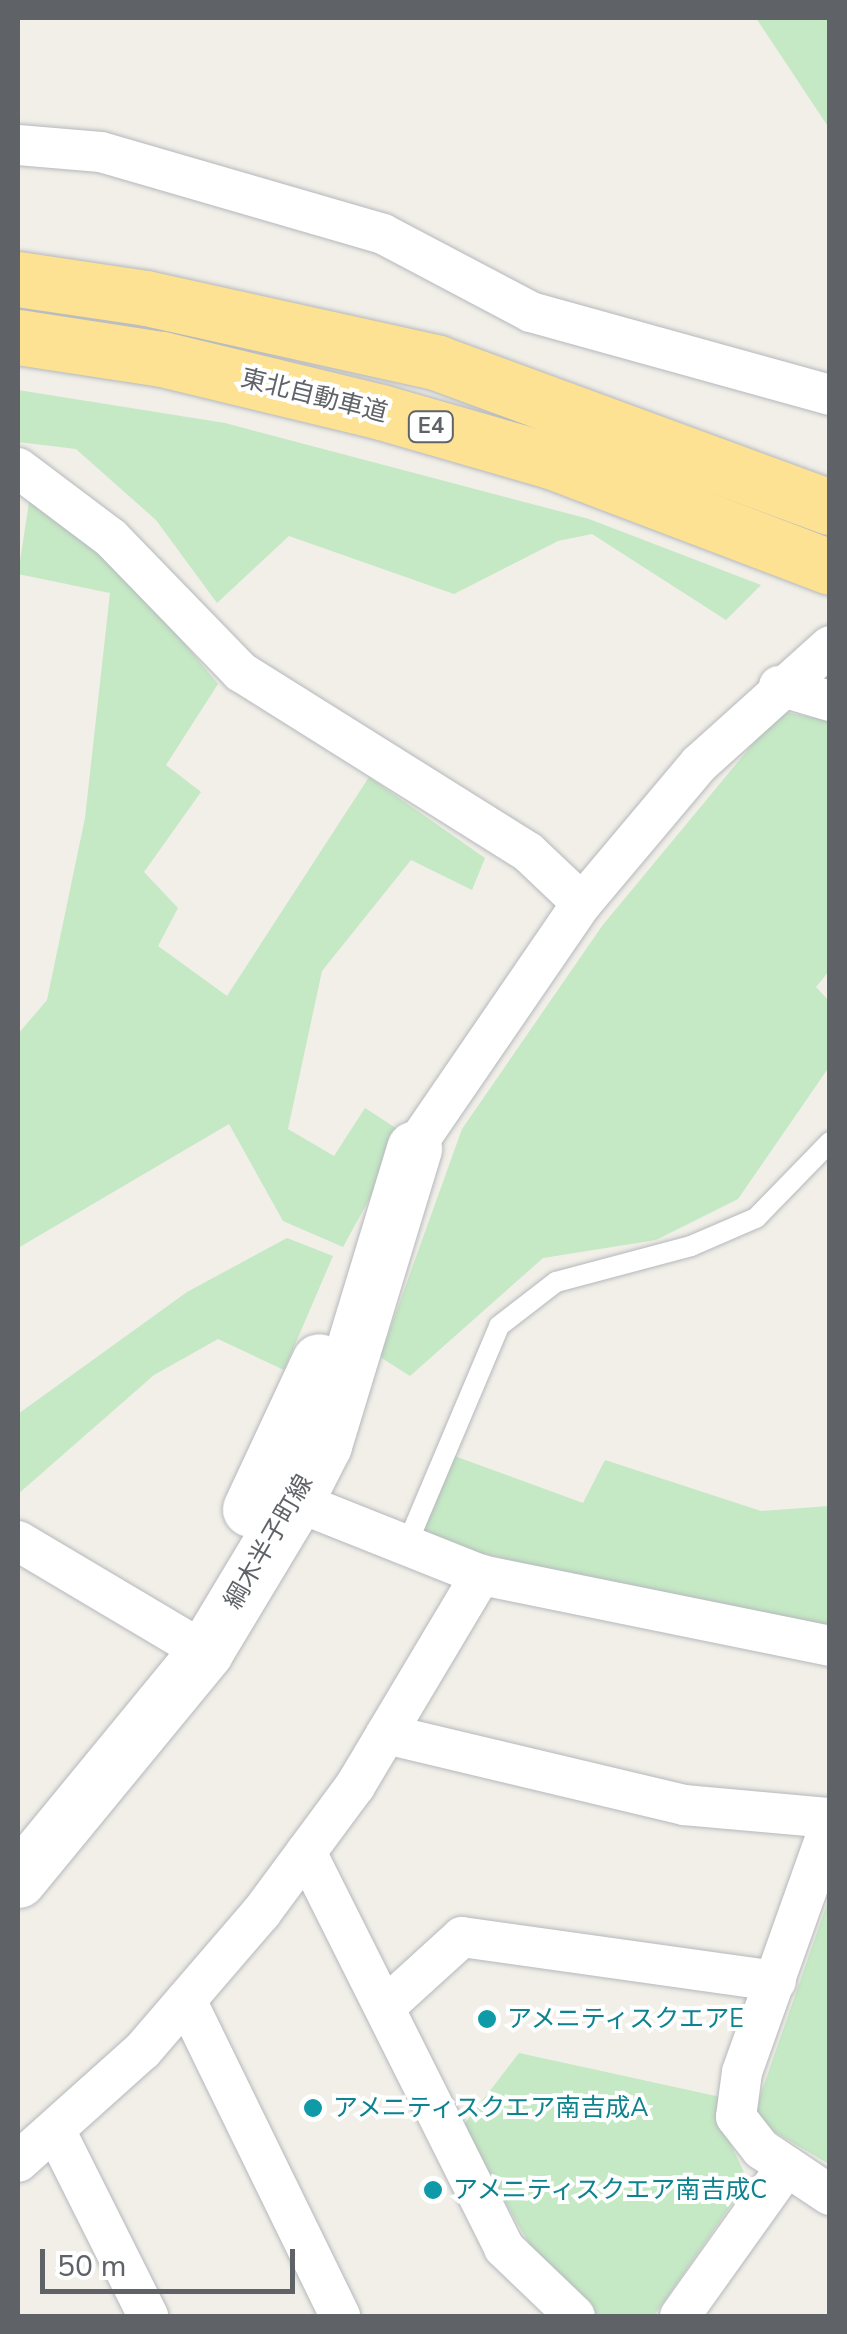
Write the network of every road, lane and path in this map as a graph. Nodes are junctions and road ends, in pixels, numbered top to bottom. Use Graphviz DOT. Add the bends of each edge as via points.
graph roads {
  1 [pos="18,146"];
  2 [pos="18,279"];
  3 [pos="18,336"];
  4 [pos="830,395"];
  5 [pos="18,468"];
  6 [pos="830,507"];
  7 [pos="830,567"];
  8 [pos="804,666"];
  9 [pos="830,701"];
  10 [pos="582,903"];
  11 [pos="830,1142"];
  12 [pos="414,1148"];
  13 [pos="278,1495"];
  14 [pos="18,1541"];
  15 [pos="405,1549"];
  16 [pos="481,1575"];
  17 [pos="192,1643"];
  18 [pos="830,1646"];
  19 [pos="386,1734"];
  20 [pos="830,1821"];
  21 [pos="18,1831"];
  22 [pos="306,1852"];
  23 [pos="18,1880"];
  24 [pos="776,1981"];
  25 [pos="186,2000"];
  26 [pos="385,2007"];
  27 [pos="56,2132"];
  28 [pos="18,2162"];
  29 [pos="787,2166"];
  30 [pos="830,2195"];
  31 [pos="148,2316"];
  32 [pos="340,2316"];
  33 [pos="576,2316"];
  34 [pos="680,2316"];
  1 -- 4 [label="street" via="100,152 382,234 531,312"];
  2 -- 6 [label="highway" via="146,298 438,363"];
  3 -- 7 [label="highway, 東北自動車道 / E4" via="162,359 381,412 551,461"];
  5 -- 10 [label="street" via="111,538 241,672 528,852"];
  8 -- 9 [label="street"];
  8 -- 10 [label="street"];
  10 -- 12 [label="street"];
  11 -- 15 [label="lane" via="756,1218 691,1246 556,1282 499,1326"];
  12 -- 13 [label="street"];
  13 -- 15 [label="street"];
  13 -- 17 [label="street"];
  14 -- 17 [label="street"];
  15 -- 16 [label="street"];
  16 -- 18 [label="street"];
  16 -- 19 [label="street"];
  17 -- 21 [label="street"];
  17 -- 23 [label="street"];
  19 -- 20 [label="street" via="684,1805"];
  19 -- 22 [label="street"];
  20 -- 24 [label="street"];
  22 -- 25 [label="street"];
  22 -- 26 [label="street"];
  24 -- 26 [label="street" via="462,1937"];
  24 -- 29 [label="street" via="736,2117"];
  25 -- 27 [label="street"];
  25 -- 32 [label="street"];
  26 -- 33 [label="street" via="504,2248"];
  27 -- 28 [label="street"];
  27 -- 31 [label="street"];
  29 -- 30 [label="street"];
  29 -- 34 [label="street"];
}
